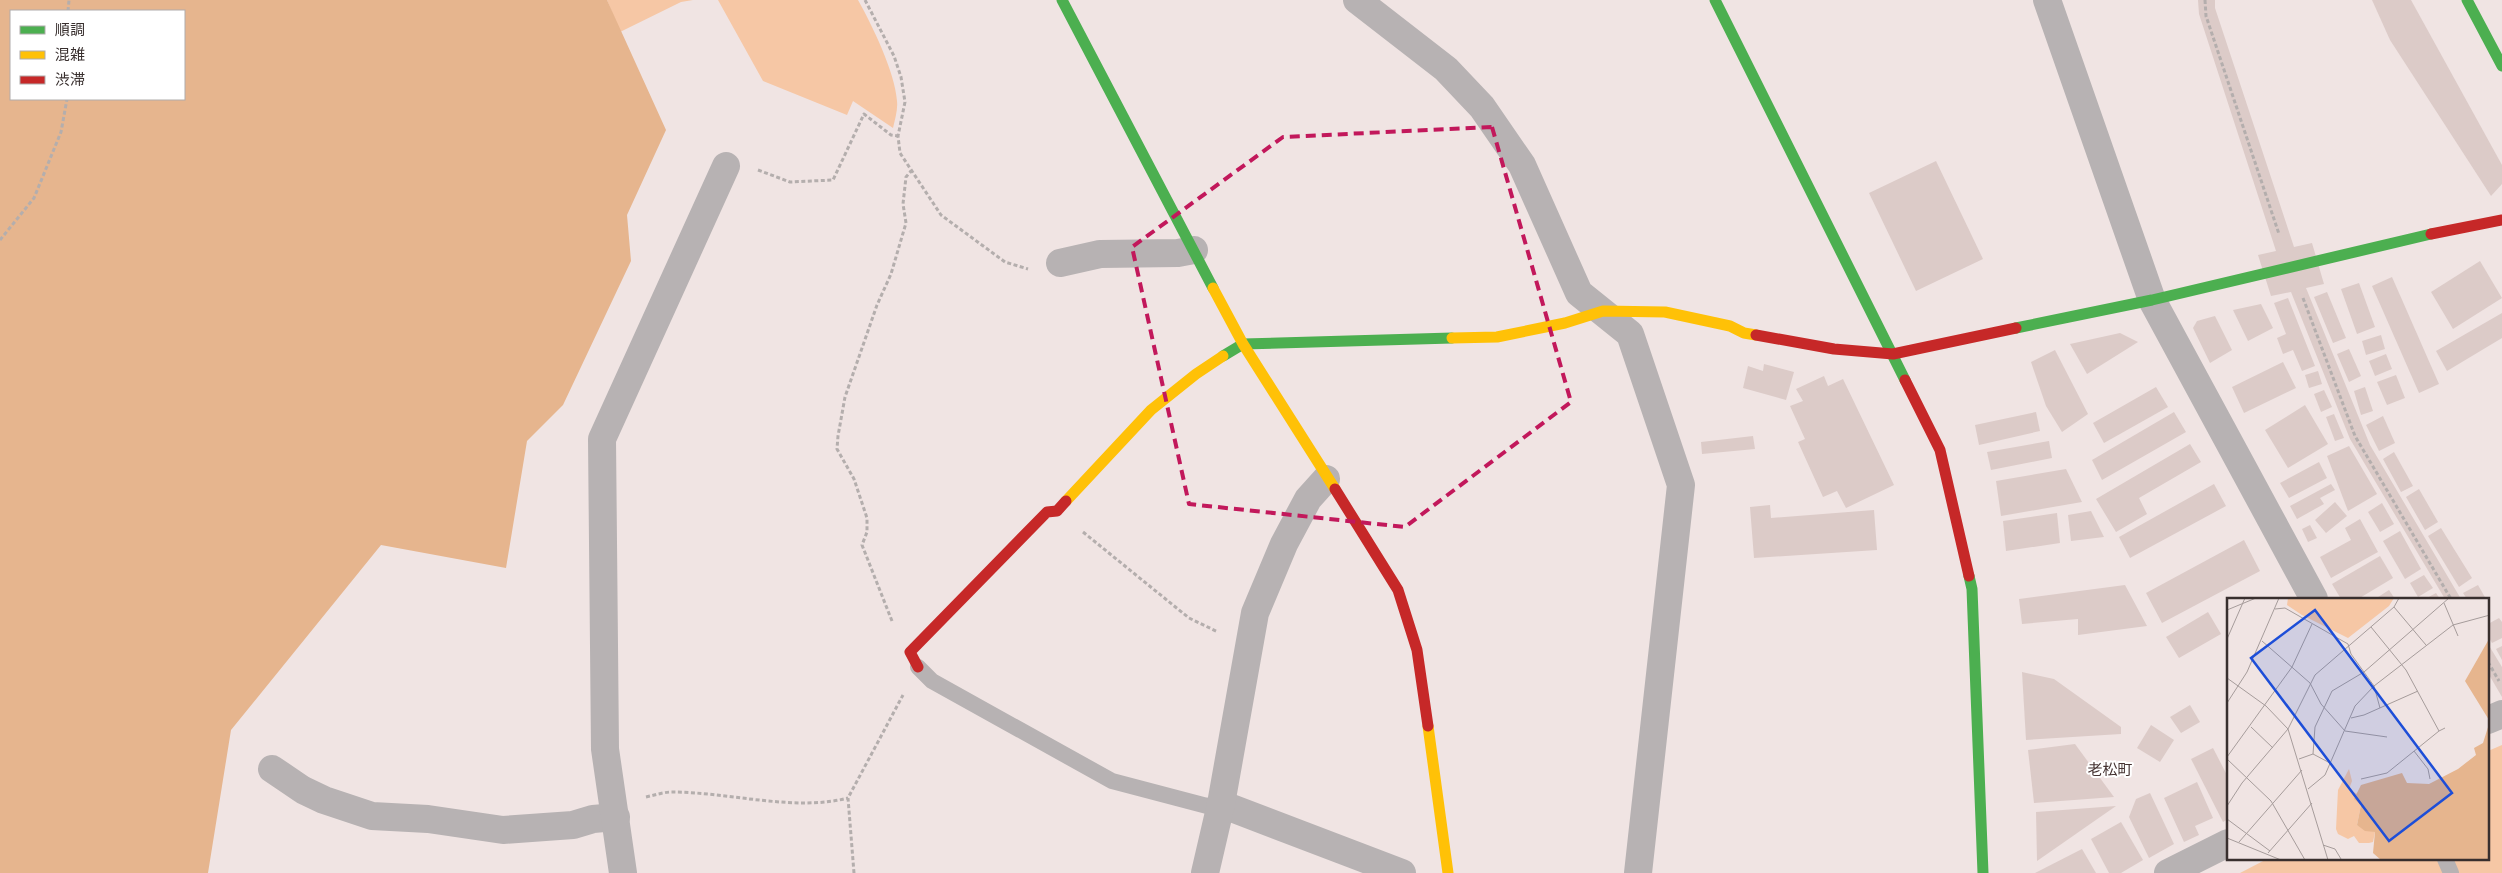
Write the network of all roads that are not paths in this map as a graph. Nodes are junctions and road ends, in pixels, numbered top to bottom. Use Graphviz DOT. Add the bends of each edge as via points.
graph roads {
  1 [pos="1357,0"];
  2 [pos="1715,0"];
  3 [pos="2047,0"];
  4 [pos="2467,0"];
  5 [pos="1068,2"];
  6 [pos="2502,66"];
  7 [pos="726,166"];
  8 [pos="2502,220"];
  9 [pos="1194,250"];
  10 [pos="1060,263"];
  11 [pos="2152,300"];
  12 [pos="1603,311"];
  13 [pos="1244,344"];
  14 [pos="1893,354"];
  15 [pos="1326,479"];
  16 [pos="2313,598"];
  17 [pos="918,668"];
  18 [pos="2502,714"];
  19 [pos="2490,719"];
  20 [pos="272,769"];
  21 [pos="1221,804"];
  22 [pos="615,810"];
  23 [pos="2227,844"];
  24 [pos="2445,860"];
  25 [pos="623,873"];
  26 [pos="1205,873"];
  27 [pos="1402,873"];
  28 [pos="1448,873"];
  29 [pos="1638,873"];
  30 [pos="1983,873"];
  31 [pos="2168,873"];
  32 [pos="2451,873"];
  1 -- 12 [label="street" via="1446,69 1482,106 1522,165 1579,293"];
  2 -- 14 [label="street"];
  3 -- 11 [label="street"];
  4 -- 6 [label="street"];
  5 -- 9 [label="street"];
  7 -- 22 [label="street" via="602,439 605,749"];
  8 -- 11 [label="street" via="2413,237"];
  9 -- 10 [label="street" via="1100,254"];
  9 -- 13 [label="street"];
  11 -- 14 [label="street"];
  11 -- 16 [label="street"];
  12 -- 13 [label="street" via="1565,323 1497,337"];
  12 -- 14 [label="street" via="1665,312 1730,326 1744,333 1834,349"];
  12 -- 29 [label="street" via="1630,334 1681,485"];
  13 -- 15 [label="street"];
  13 -- 17 [label="street" via="1196,374 1151,410 1057,511 1047,512 910,652"];
  14 -- 30 [label="street" via="1940,450 1972,589"];
  15 -- 21 [label="street" via="1308,499 1284,544 1255,613"];
  15 -- 28 [label="street" via="1398,590 1417,650"];
  17 -- 21 [label="lane" via="932,681 1112,780 1207,806"];
  18 -- 19 [label="street"];
  20 -- 22 [label="street" via="324,800 372,816 428,819 503,830 573,825"];
  21 -- 26 [label="street"];
  21 -- 27 [label="street"];
  22 -- 25 [label="street"];
  23 -- 31 [label="street"];
  24 -- 32 [label="lane"];
}
